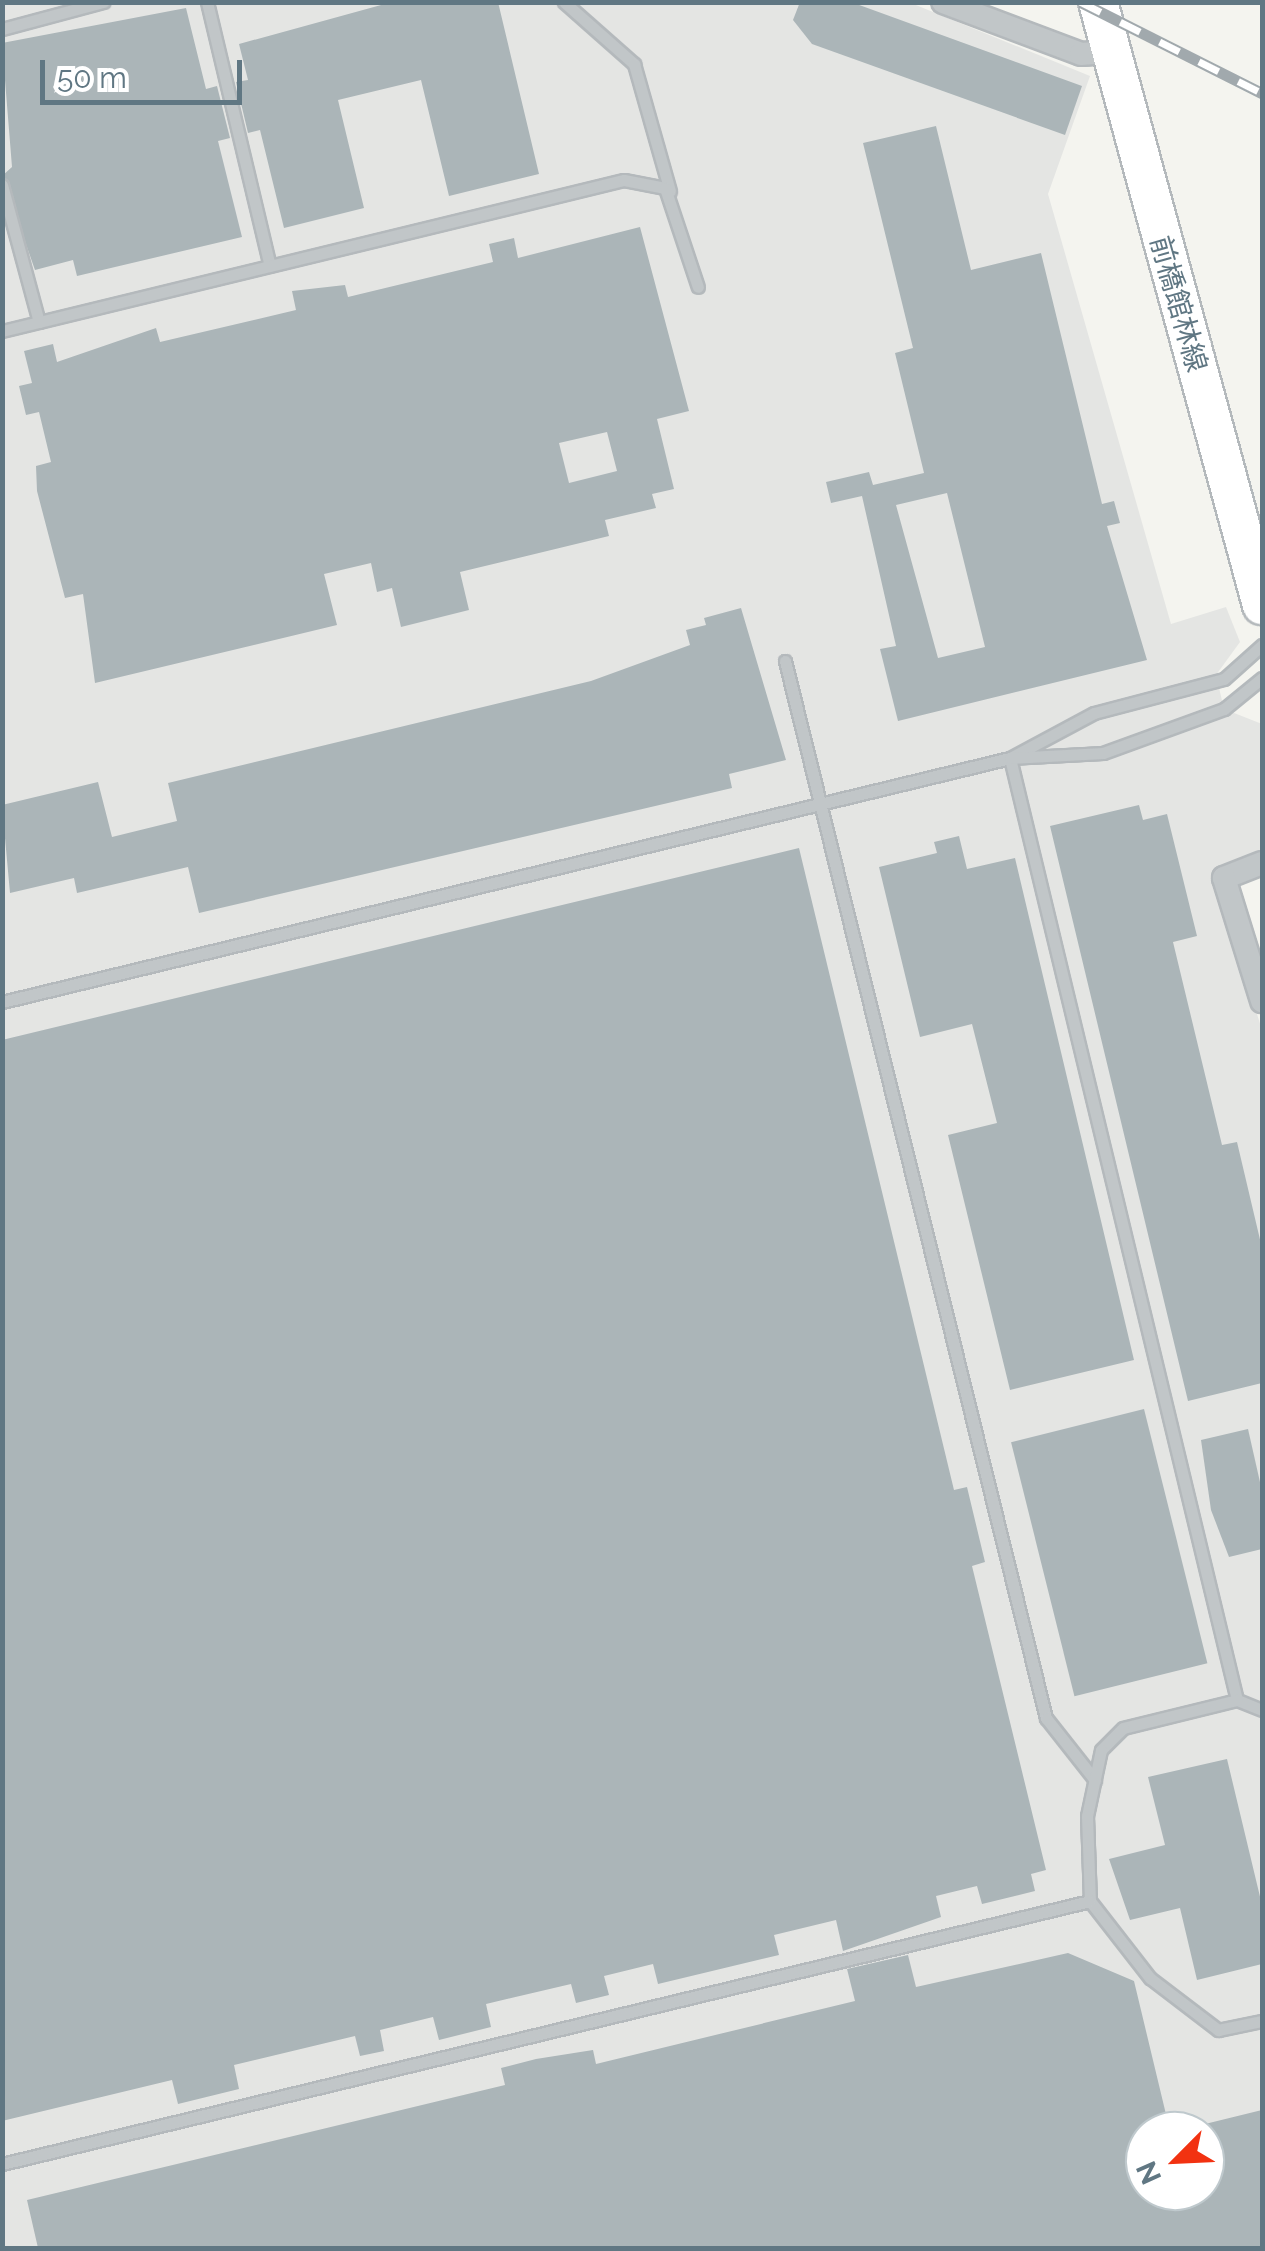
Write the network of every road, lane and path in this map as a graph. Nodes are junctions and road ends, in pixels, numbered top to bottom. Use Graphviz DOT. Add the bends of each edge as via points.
graph roads {
  1 [pos="103,2"];
  2 [pos="207,2"];
  3 [pos="564,2"];
  4 [pos="943,2"];
  5 [pos="1098,2"];
  6 [pos="2,29"];
  7 [pos="1108,52"];
  8 [pos="2,184"];
  9 [pos="672,200"];
  10 [pos="270,266"];
  11 [pos="698,287"];
  12 [pos="39,322"];
  13 [pos="2,331"];
  14 [pos="1262,605"];
  15 [pos="1262,644"];
  16 [pos="785,661"];
  17 [pos="1262,678"];
  18 [pos="1010,758"];
  19 [pos="825,802"];
  20 [pos="1262,864"];
  21 [pos="1262,1001"];
  22 [pos="2,1002"];
  23 [pos="1237,1700"];
  24 [pos="1262,1710"];
  25 [pos="1095,1780"];
  26 [pos="1090,1901"];
  27 [pos="1262,2021"];
  28 [pos="2,2164"];
  1 -- 6 [label="lane"];
  2 -- 10 [label="lane"];
  3 -- 9 [label="lane" via="634,64"];
  4 -- 7 [label="street" via="1081,54"];
  5 -- 7 [label="main road, 前橋館林線"];
  7 -- 14 [label="main road, 前橋館林線"];
  8 -- 12 [label="lane"];
  9 -- 10 [label="lane" via="649,180 624,180"];
  9 -- 11 [label="lane"];
  10 -- 12 [label="lane"];
  12 -- 13 [label="lane"];
  15 -- 18 [label="lane" via="1224,679 1094,713"];
  16 -- 19 [label="lane"];
  17 -- 18 [label="lane" via="1224,709 1103,754"];
  18 -- 19 [label="lane"];
  18 -- 23 [label="lane"];
  19 -- 22 [label="lane"];
  19 -- 25 [label="lane" via="1046,1718"];
  20 -- 21 [label="street" via="1224,878"];
  23 -- 24 [label="lane"];
  23 -- 25 [label="lane" via="1123,1728 1101,1750"];
  25 -- 26 [label="lane"];
  26 -- 27 [label="lane" via="1198,2022 1218,2030"];
  26 -- 28 [label="lane"];
}
